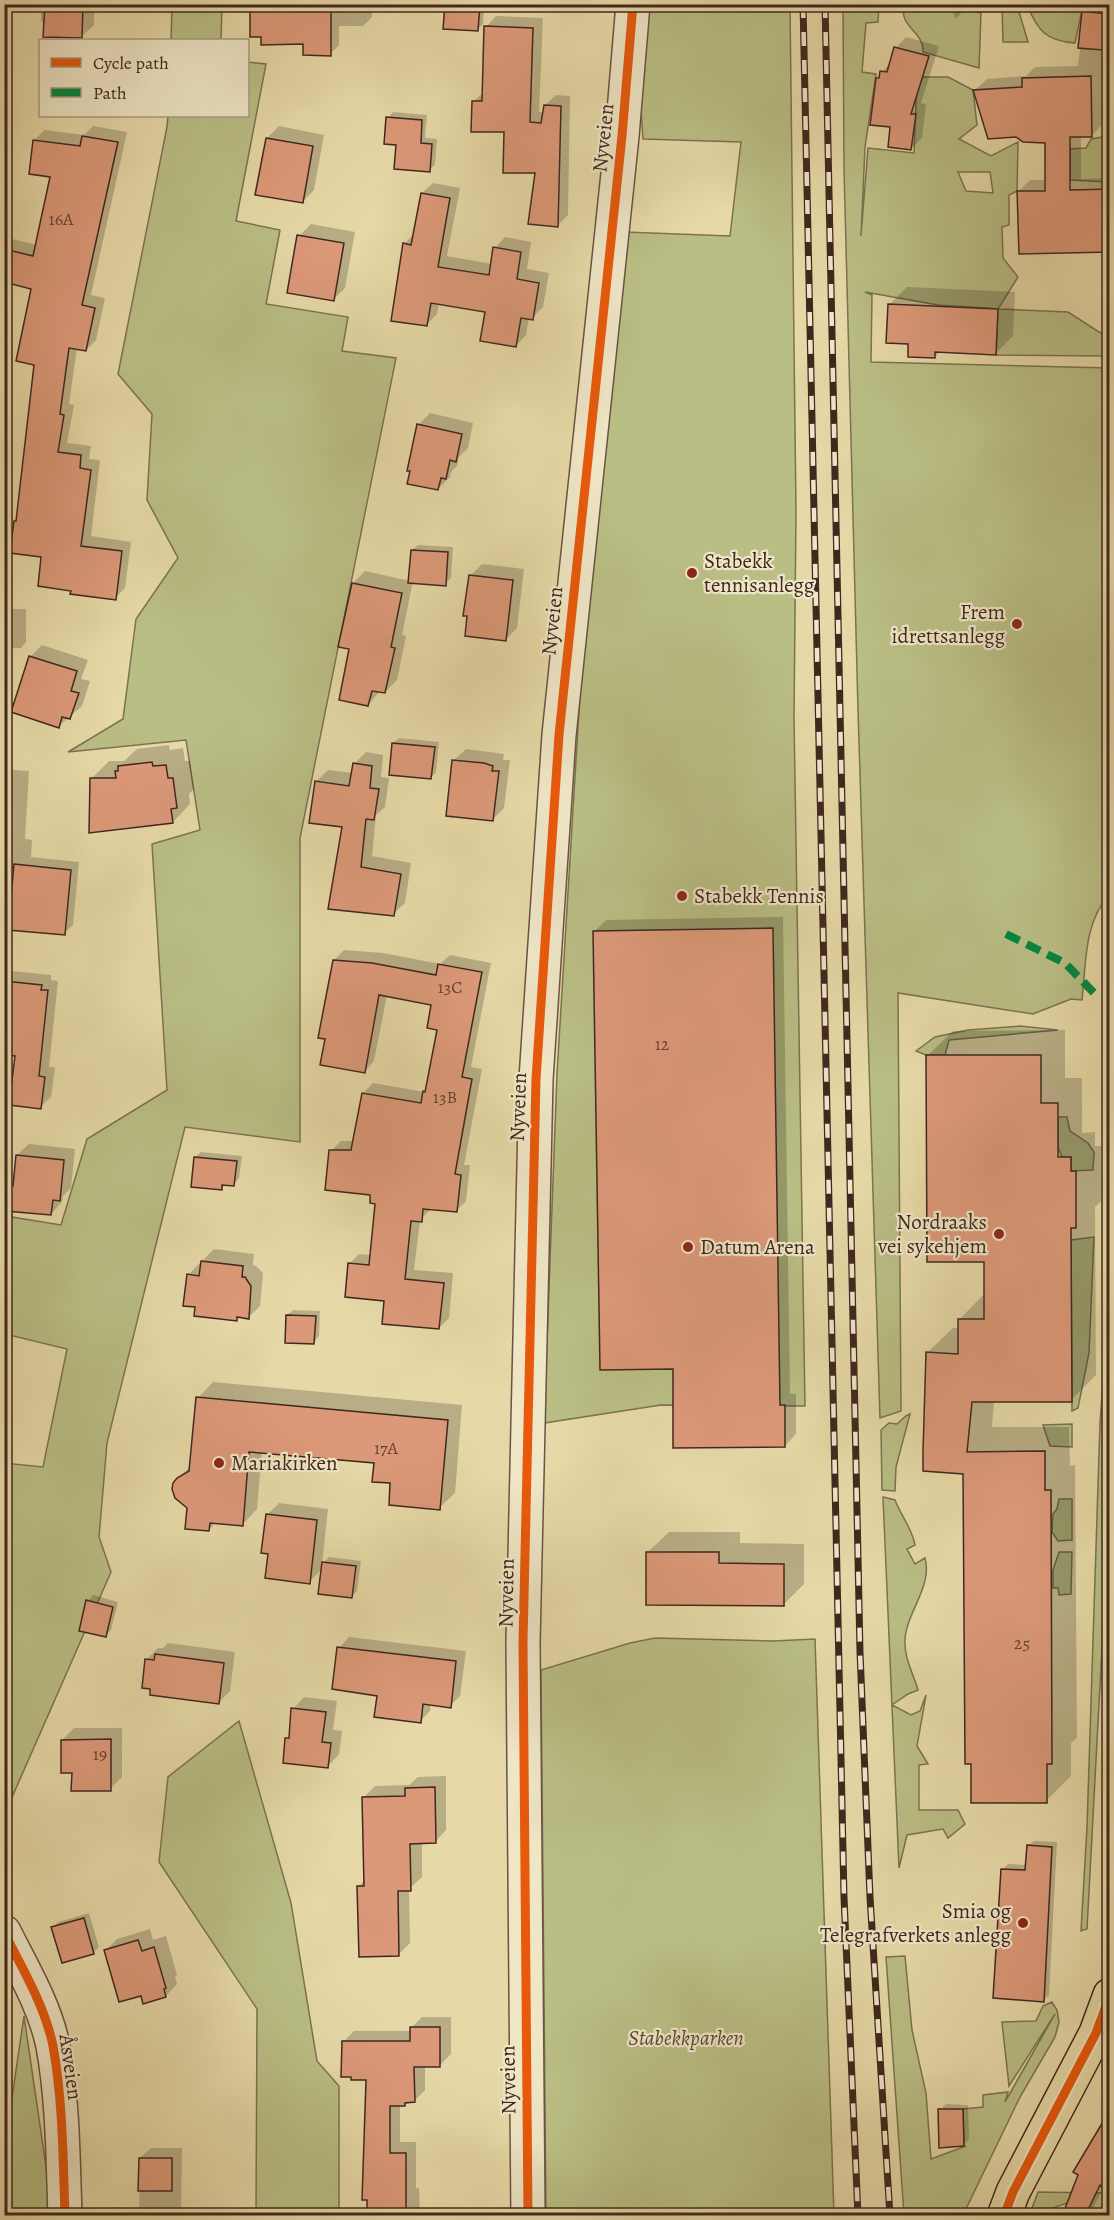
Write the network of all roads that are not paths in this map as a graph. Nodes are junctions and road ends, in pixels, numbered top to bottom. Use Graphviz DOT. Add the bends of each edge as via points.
graph roads {
  1 [pos="633,4"];
  2 [pos="4,1932"];
  3 [pos="1110,1995"];
  4 [pos="65,2216"];
  5 [pos="528,2216"];
  6 [pos="1004,2216"];
  1 -- 5 [label="street, Nyveien" via="559,735 536,1079 523,1642"];
  2 -- 4 [label="street, Åsveien" via="41,2007 53,2045"];
  3 -- 6 [label="main road" via="1096,2033"];
}
